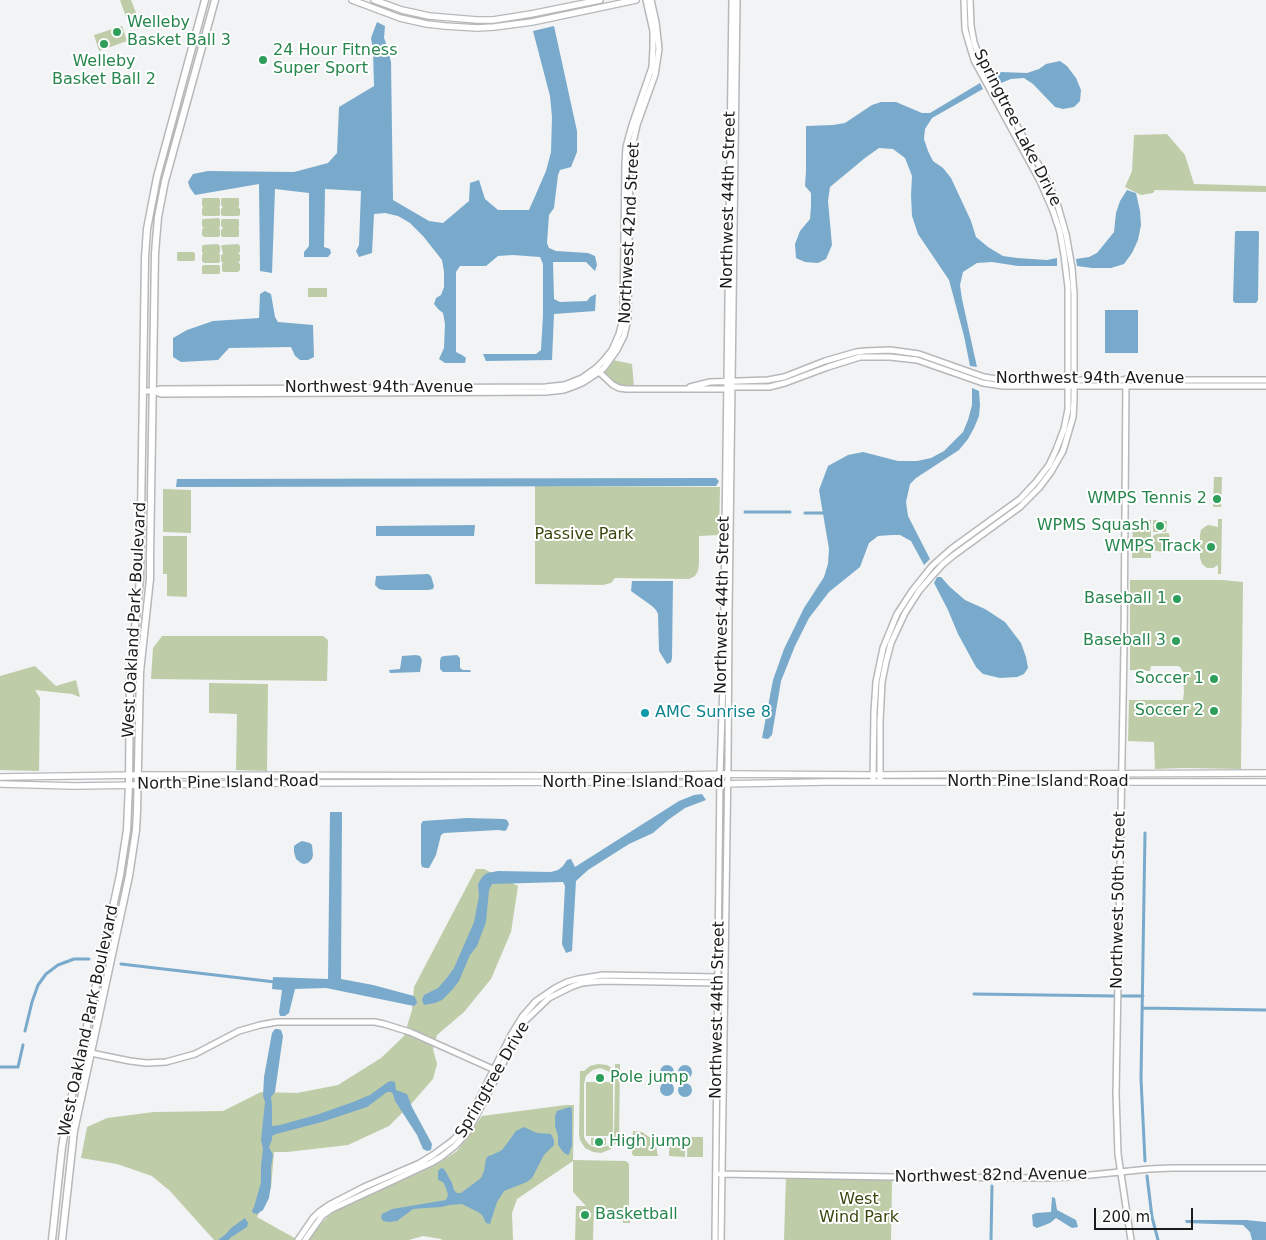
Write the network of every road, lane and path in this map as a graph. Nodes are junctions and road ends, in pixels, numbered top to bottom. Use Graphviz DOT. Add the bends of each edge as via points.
graph roads {
  1 [pos="205,0"];
  2 [pos="215,0"];
  3 [pos="352,0"];
  4 [pos="374,0"];
  5 [pos="600,0"];
  6 [pos="636,0"];
  7 [pos="646,0"];
  8 [pos="651,0"];
  9 [pos="732,0"];
  10 [pos="738,0"];
  11 [pos="964,0"];
  12 [pos="970,0"];
  13 [pos="597,370"];
  14 [pos="1266,380"];
  15 [pos="1072,383"];
  16 [pos="1126,383"];
  17 [pos="729,384"];
  18 [pos="1266,386"];
  19 [pos="143,391"];
  20 [pos="153,391"];
  21 [pos="1266,773"];
  22 [pos="720,774"];
  23 [pos="728,774"];
  24 [pos="827,774"];
  25 [pos="1040,774"];
  26 [pos="1121,774"];
  27 [pos="877,775"];
  28 [pos="0,776"];
  29 [pos="129,776"];
  30 [pos="138,776"];
  31 [pos="1121,781"];
  32 [pos="786,782"];
  33 [pos="876,782"];
  34 [pos="1028,782"];
  35 [pos="1266,782"];
  36 [pos="0,784"];
  37 [pos="129,784"];
  38 [pos="138,784"];
  39 [pos="720,784"];
  40 [pos="728,784"];
  41 [pos="724,979"];
  42 [pos="718,980"];
  43 [pos="81,1051"];
  44 [pos="90,1053"];
  45 [pos="720,1062"];
  46 [pos="494,1069"];
  47 [pos="499,1072"];
  48 [pos="1266,1168"];
  49 [pos="1120,1172"];
  50 [pos="719,1174"];
  51 [pos="52,1240"];
  52 [pos="62,1240"];
  53 [pos="298,1240"];
  54 [pos="305,1240"];
  55 [pos="715,1240"];
  56 [pos="721,1240"];
  57 [pos="1131,1240"];
  1 -- 19 [label="main road, West Oakland Park Boulevard" via="150,209 146,244"];
  2 -- 20 [label="main road, West Oakland Park Boulevard" via="158,217"];
  3 -- 6 [label="main road" via="400,18 477,28 532,22"];
  4 -- 5 [label="main road" via="428,16 493,20"];
  7 -- 13 [label="street, Northwest 42nd Street" via="653,31 652,67 626,147 623,320 612,350"];
  8 -- 13 [label="street, Northwest 42nd Street" via="659,49 655,75 632,147 628,319 617,350 604,368"];
  9 -- 17 [label="street, Northwest 44th Street"];
  10 -- 17 [label="street, Northwest 44th Street"];
  11 -- 15 [label="street, Springtree Lake Drive" via="965,23 974,60 1040,181 1060,232 1068,287"];
  12 -- 15 [label="street, Springtree Lake Drive" via="971,26 980,59 1047,180 1066,234 1074,294"];
  13 -- 17 [label="street, Northwest 94th Avenue" via="619,388"];
  13 -- 20 [label="street, Northwest 94th Avenue" via="575,386 546,392 161,394"];
  14 -- 16 [label="street, Northwest 94th Avenue"];
  15 -- 16 [label="street, Northwest 94th Avenue"];
  15 -- 17 [label="street, Northwest 94th Avenue" via="1002,386 983,383 917,360 890,357 860,358 769,386"];
  15 -- 27 [label="street, Springtree Lake Drive" via="1073,417 1058,460 1044,482 1024,504 936,571 911,603 899,625 882,682"];
  16 -- 18 [label="street, Northwest 94th Avenue"];
  16 -- 26 [label="street, Northwest 50th Street"];
  17 -- 22 [label="street, Northwest 44th Street"];
  17 -- 23 [label="street, Northwest 44th Street"];
  19 -- 20 [label="street, Northwest 94th Avenue"];
  19 -- 29 [label="main road, West Oakland Park Boulevard" via="140,579 130,676"];
  20 -- 30 [label="main road, West Oakland Park Boulevard" via="150,564 140,670"];
  21 -- 26 [label="main road, North Pine Island Road"];
  22 -- 23 [label="main road, North Pine Island Road"];
  22 -- 30 [label="main road, North Pine Island Road"];
  22 -- 39 [label="street, Northwest 44th Street"];
  23 -- 24 [label="main road, North Pine Island Road"];
  23 -- 40 [label="street, Northwest 44th Street"];
  24 -- 27 [label="main road, North Pine Island Road"];
  24 -- 32 [label="main road" via="820,779"];
  25 -- 26 [label="main road, North Pine Island Road"];
  25 -- 27 [label="main road, North Pine Island Road"];
  25 -- 34 [label="main road"];
  26 -- 31 [label="street, Northwest 50th Street"];
  27 -- 33 [label="street, Springtree Lake Drive"];
  28 -- 29 [label="main road, North Pine Island Road"];
  29 -- 30 [label="main road, North Pine Island Road"];
  29 -- 37 [label="main road, West Oakland Park Boulevard"];
  30 -- 38 [label="main road, West Oakland Park Boulevard"];
  31 -- 34 [label="main road, North Pine Island Road"];
  31 -- 35 [label="main road, North Pine Island Road"];
  31 -- 49 [label="street, Northwest 50th Street" via="1116,1094"];
  32 -- 33 [label="main road, North Pine Island Road"];
  32 -- 40 [label="main road, North Pine Island Road"];
  33 -- 34 [label="main road, North Pine Island Road"];
  36 -- 37 [label="main road, North Pine Island Road"];
  37 -- 38 [label="main road, North Pine Island Road"];
  37 -- 43 [label="main road, West Oakland Park Boulevard" via="122,859"];
  38 -- 39 [label="main road, North Pine Island Road"];
  38 -- 44 [label="main road, West Oakland Park Boulevard" via="129,876"];
  39 -- 40 [label="main road, North Pine Island Road"];
  39 -- 42 [label="street, Northwest 44th Street"];
  40 -- 41 [label="street, Northwest 44th Street"];
  41 -- 42 [label="street"];
  41 -- 45 [label="street, Northwest 44th Street"];
  42 -- 45 [label="street, Northwest 44th Street"];
  42 -- 46 [label="street, Springtree Drive" via="603,975 567,982 526,1010"];
  42 -- 47 [label="street, Springtree Drive" via="603,981 571,987 549,998 526,1020"];
  43 -- 44 [label="street"];
  43 -- 51 [label="main road, West Oakland Park Boulevard" via="63,1138"];
  44 -- 46 [label="street" via="139,1062 166,1062 195,1054 239,1031 260,1025 276,1022 366,1022 410,1032"];
  44 -- 52 [label="main road, West Oakland Park Boulevard" via="74,1131"];
  45 -- 50 [label="street, Northwest 44th Street"];
  46 -- 47 [label="street"];
  46 -- 53 [label="street, Springtree Drive" via="470,1117 452,1141 420,1163 329,1205 313,1218"];
  47 -- 54 [label="street, Springtree Drive" via="467,1133 449,1151 431,1164 332,1209 322,1216"];
  48 -- 49 [label="street, Northwest 82nd Avenue" via="1172,1168"];
  49 -- 50 [label="street, Northwest 82nd Avenue" via="1043,1178"];
  49 -- 57 [label="street, Northwest 50th Street"];
  50 -- 55 [label="street, Northwest 44th Street"];
  50 -- 56 [label="street, Northwest 44th Street"];
}
